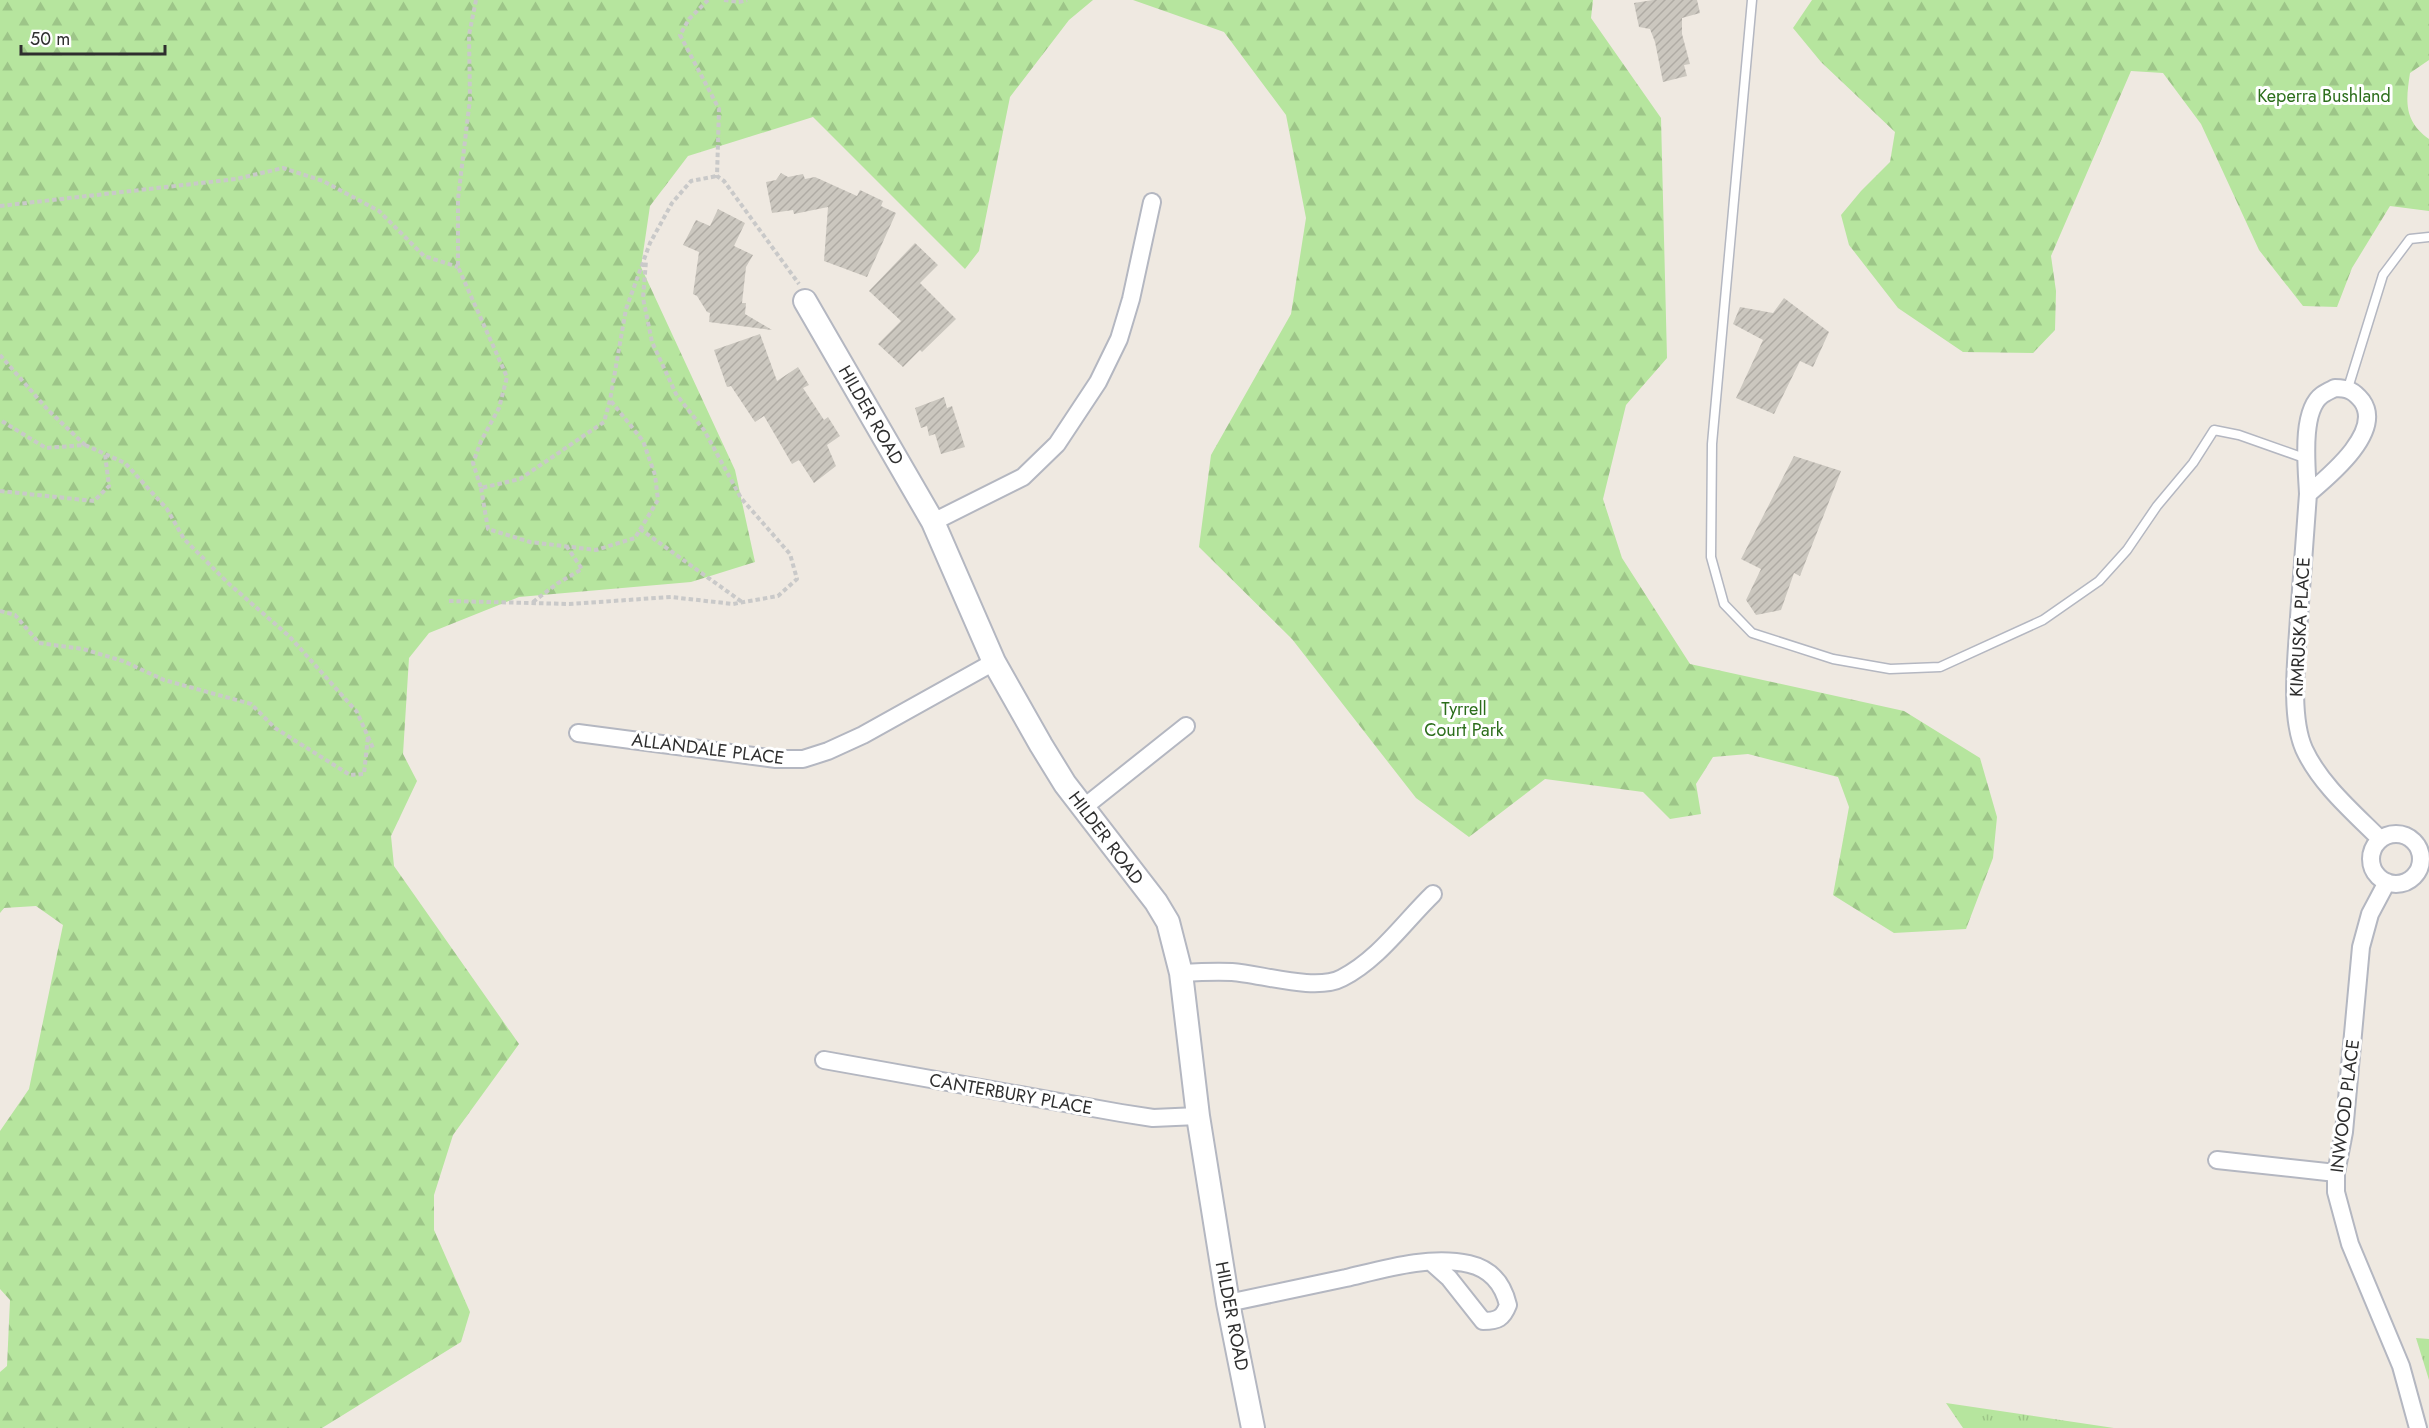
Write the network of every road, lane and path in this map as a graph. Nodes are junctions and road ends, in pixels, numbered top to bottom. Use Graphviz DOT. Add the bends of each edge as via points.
graph roads {
  1 [pos="476,0"];
  2 [pos="708,0"];
  3 [pos="724,0"];
  4 [pos="747,0"];
  5 [pos="1752,0"];
  6 [pos="717,176"];
  7 [pos="1152,202"];
  8 [pos="0,206"];
  9 [pos="2429,237"];
  10 [pos="646,254"];
  11 [pos="458,267"];
  12 [pos="805,301"];
  13 [pos="0,355"];
  14 [pos="2348,388"];
  15 [pos="610,400"];
  16 [pos="0,420"];
  17 [pos="85,445"];
  18 [pos="105,454"];
  19 [pos="2307,459"];
  20 [pos="481,488"];
  21 [pos="0,491"];
  22 [pos="2308,494"];
  23 [pos="933,522"];
  24 [pos="640,529"];
  25 [pos="567,548"];
  26 [pos="449,601"];
  27 [pos="743,602"];
  28 [pos="533,603"];
  29 [pos="0,611"];
  30 [pos="994,662"];
  31 [pos="1186,726"];
  32 [pos="578,733"];
  33 [pos="368,736"];
  34 [pos="373,748"];
  35 [pos="1083,808"];
  36 [pos="2380,839"];
  37 [pos="2425,854"];
  38 [pos="2387,882"];
  39 [pos="1433,894"];
  40 [pos="1181,974"];
  41 [pos="824,1060"];
  42 [pos="1198,1116"];
  43 [pos="2217,1160"];
  44 [pos="2336,1173"];
  45 [pos="1431,1262"];
  46 [pos="1228,1304"];
  47 [pos="1253,1428"];
  48 [pos="2418,1428"];
  1 -- 11 [label="path" via="469,35 470,99 458,199"];
  2 -- 6 [label="path" via="680,35 719,109"];
  3 -- 4 [label="path"];
  5 -- 19 [label="lane" via="1712,444 1710,514 1711,557 1725,604 1752,633 1833,659 1890,669 1940,667 2043,620 2099,581 2127,550 2214,430"];
  6 -- 10 [label="path" via="691,181 672,203"];
  6 -- 12 [label="path" via="796,278"];
  7 -- 23 [label="street" via="1119,339 1098,382 1057,444 1023,477"];
  8 -- 11 [label="path" via="236,179 284,168 323,181 379,211 424,256"];
  9 -- 14 [label="lane" via="2410,239 2384,275"];
  10 -- 15 [label="path" via="626,309"];
  10 -- 27 [label="path" via="643,298 652,342 676,394 704,430 741,498 790,554 797,579 778,596"];
  11 -- 20 [label="path" via="507,377 499,408 472,463"];
  12 -- 23 [label="street, HILDER ROAD"];
  13 -- 17 [label="path"];
  14 -- 19 [label="street, KIMRUSKA PLACE" via="2335,388 2312,407"];
  14 -- 22 [label="street" via="2365,405 2364,432 2342,464"];
  15 -- 20 [label="path" via="604,422 530,473"];
  15 -- 24 [label="path" via="642,441 655,476 658,500"];
  16 -- 17 [label="path" via="46,448"];
  17 -- 18 [label="path"];
  18 -- 21 [label="path" via="109,486 94,501"];
  18 -- 33 [label="path" via="125,463 167,509 184,539 322,670 357,712"];
  19 -- 22 [label="street, KIMRUSKA PLACE"];
  20 -- 25 [label="path" via="488,529"];
  22 -- 36 [label="street, KIMRUSKA PLACE" via="2296,664 2299,728 2304,748 2335,794"];
  23 -- 30 [label="street, HILDER ROAD"];
  24 -- 25 [label="path" via="635,538 596,550"];
  24 -- 27 [label="path"];
  25 -- 28 [label="path" via="582,569 558,582"];
  26 -- 28 [label="path"];
  27 -- 28 [label="path" via="671,597"];
  29 -- 33 [label="path" via="15,615 39,643 83,649 123,661 164,680 251,704 275,728 350,775 364,774"];
  30 -- 32 [label="street, ALLANDALE PLACE" via="863,735 802,759 765,758"];
  30 -- 35 [label="street, HILDER ROAD" via="1041,745"];
  31 -- 35 [label="street"];
  33 -- 34 [label="path"];
  35 -- 40 [label="street, HILDER ROAD" via="1168,922"];
  36 -- 37 [label="street" via="2391,834 2404,835"];
  36 -- 38 [label="street" via="2372,850 2371,862 2376,875"];
  37 -- 38 [label="street" via="2412,878 2400,884"];
  38 -- 44 [label="street, INWOOD PLACE" via="2370,915 2361,947 2345,1121"];
  39 -- 40 [label="street" via="1379,950 1339,980 1292,982 1233,972"];
  40 -- 42 [label="street, HILDER ROAD"];
  41 -- 42 [label="street, CANTERBURY PLACE" via="1131,1115"];
  42 -- 46 [label="street, HILDER ROAD"];
  43 -- 44 [label="street"];
  44 -- 48 [label="street, INWOOD PLACE" via="2340,1213 2401,1366"];
  45 -- 45 [label="street" via="1471,1265 1488,1272 1506,1293 1508,1305 1504,1315 1497,1321 1484,1321"];
  45 -- 46 [label="street"];
  46 -- 47 [label="street, HILDER ROAD"];
}
